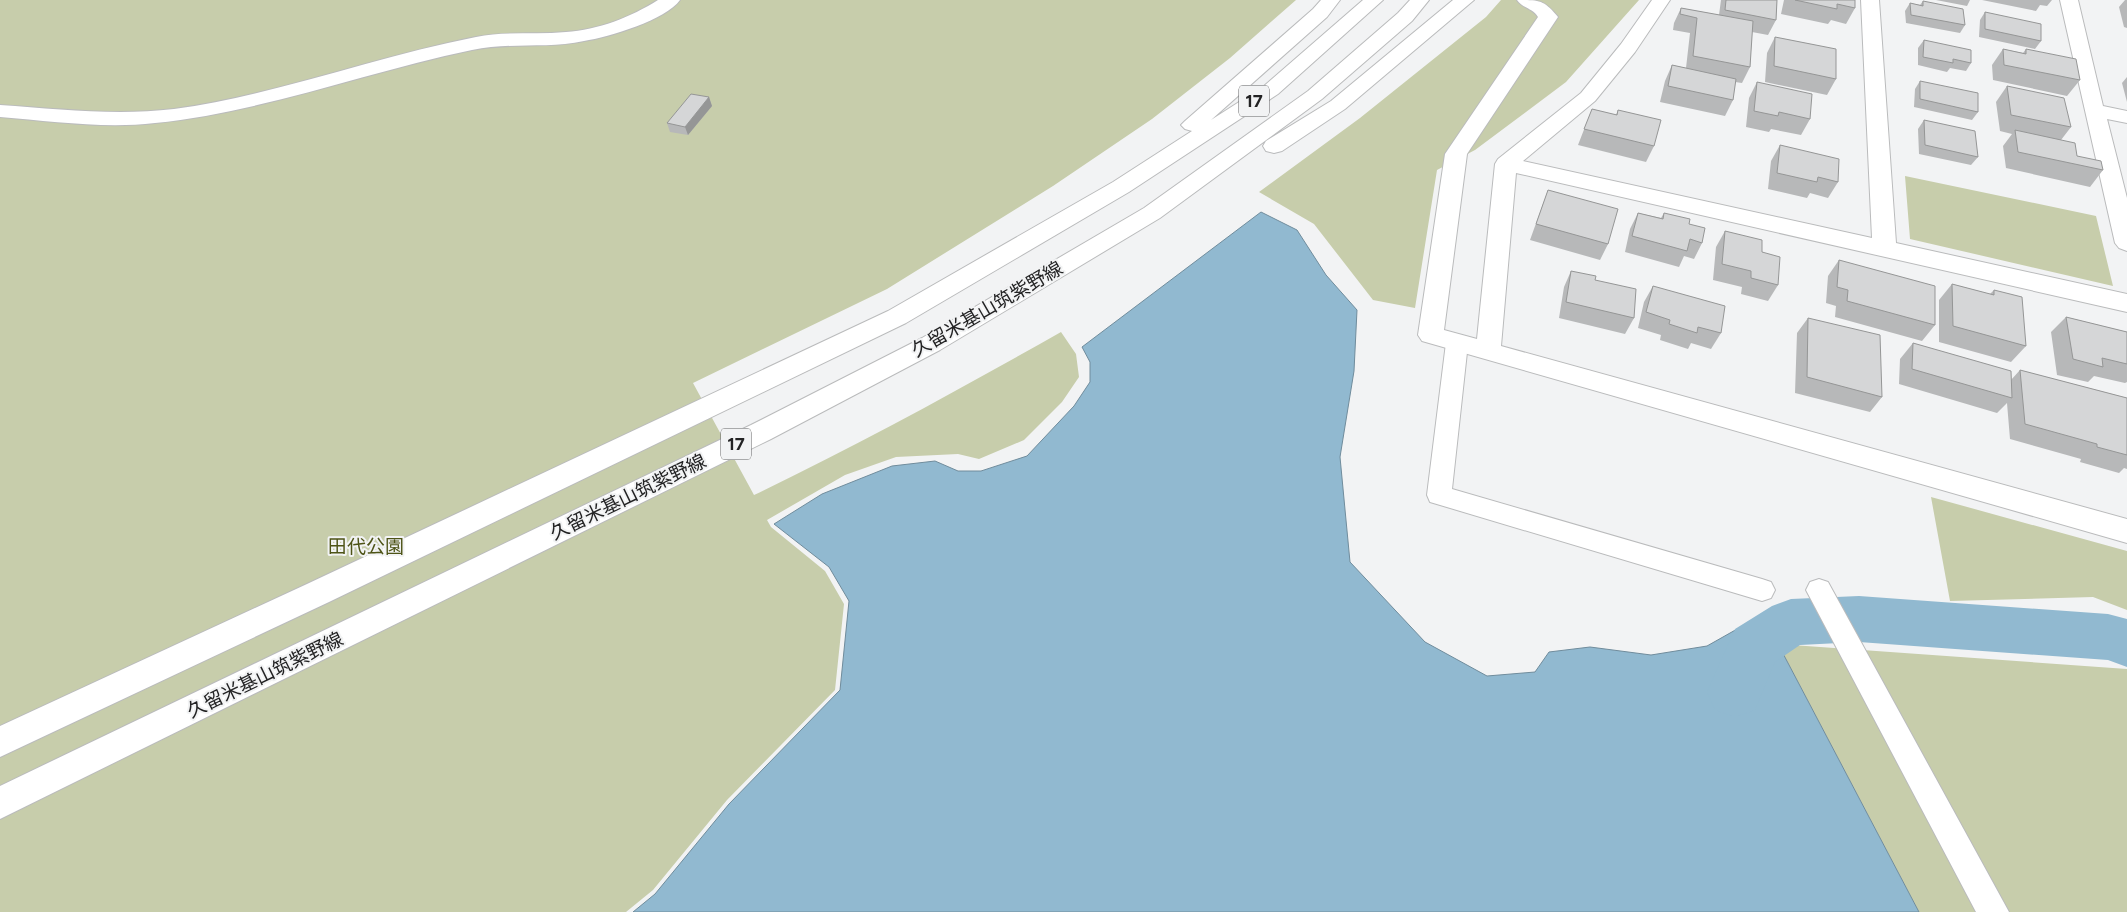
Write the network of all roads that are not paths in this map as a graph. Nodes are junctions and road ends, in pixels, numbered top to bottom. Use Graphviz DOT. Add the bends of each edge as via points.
graph roads {
  1 [pos="671,0"];
  2 [pos="1331,0"];
  3 [pos="1374,0"];
  4 [pos="1420,0"];
  5 [pos="1465,0"];
  6 [pos="1661,0"];
  7 [pos="1870,0"];
  8 [pos="2069,0"];
  9 [pos="1534,4"];
  10 [pos="2094,110"];
  11 [pos="0,111"];
  12 [pos="2127,116"];
  13 [pos="1506,164"];
  14 [pos="1121,186"];
  15 [pos="1152,213"];
  16 [pos="2127,242"];
  17 [pos="1884,247"];
  18 [pos="2127,303"];
  19 [pos="1457,343"];
  20 [pos="1488,352"];
  21 [pos="2127,531"];
  22 [pos="1762,590"];
  23 [pos="1819,590"];
  24 [pos="0,742"];
  25 [pos="0,803"];
  26 [pos="1993,912"];
  1 -- 11 [label="street" via="611,30 569,38 496,40 451,48 252,100 175,115 82,119"];
  2 -- 14 [label="street"];
  3 -- 14 [label="street, 久留米基山筑紫野線 / 17" via="1272,90"];
  4 -- 15 [label="street, 久留米基山筑紫野線 / 17" via="1405,17 1315,95"];
  5 -- 15 [label="street" via="1338,105 1229,175"];
  6 -- 13 [label="street" via="1588,97"];
  7 -- 17 [label="street"];
  8 -- 10 [label="street"];
  9 -- 19 [label="street" via="1548,17 1456,154 1431,335"];
  10 -- 12 [label="street"];
  10 -- 16 [label="street"];
  13 -- 17 [label="street"];
  13 -- 20 [label="street"];
  14 -- 24 [label="street, 久留米基山筑紫野線 / 17" via="897,317"];
  15 -- 25 [label="street, 久留米基山筑紫野線 / 17" via="931,344 761,432"];
  17 -- 18 [label="street"];
  19 -- 20 [label="street"];
  19 -- 22 [label="lane" via="1439,495"];
  20 -- 21 [label="street"];
  23 -- 26 [label="lane"];
}
